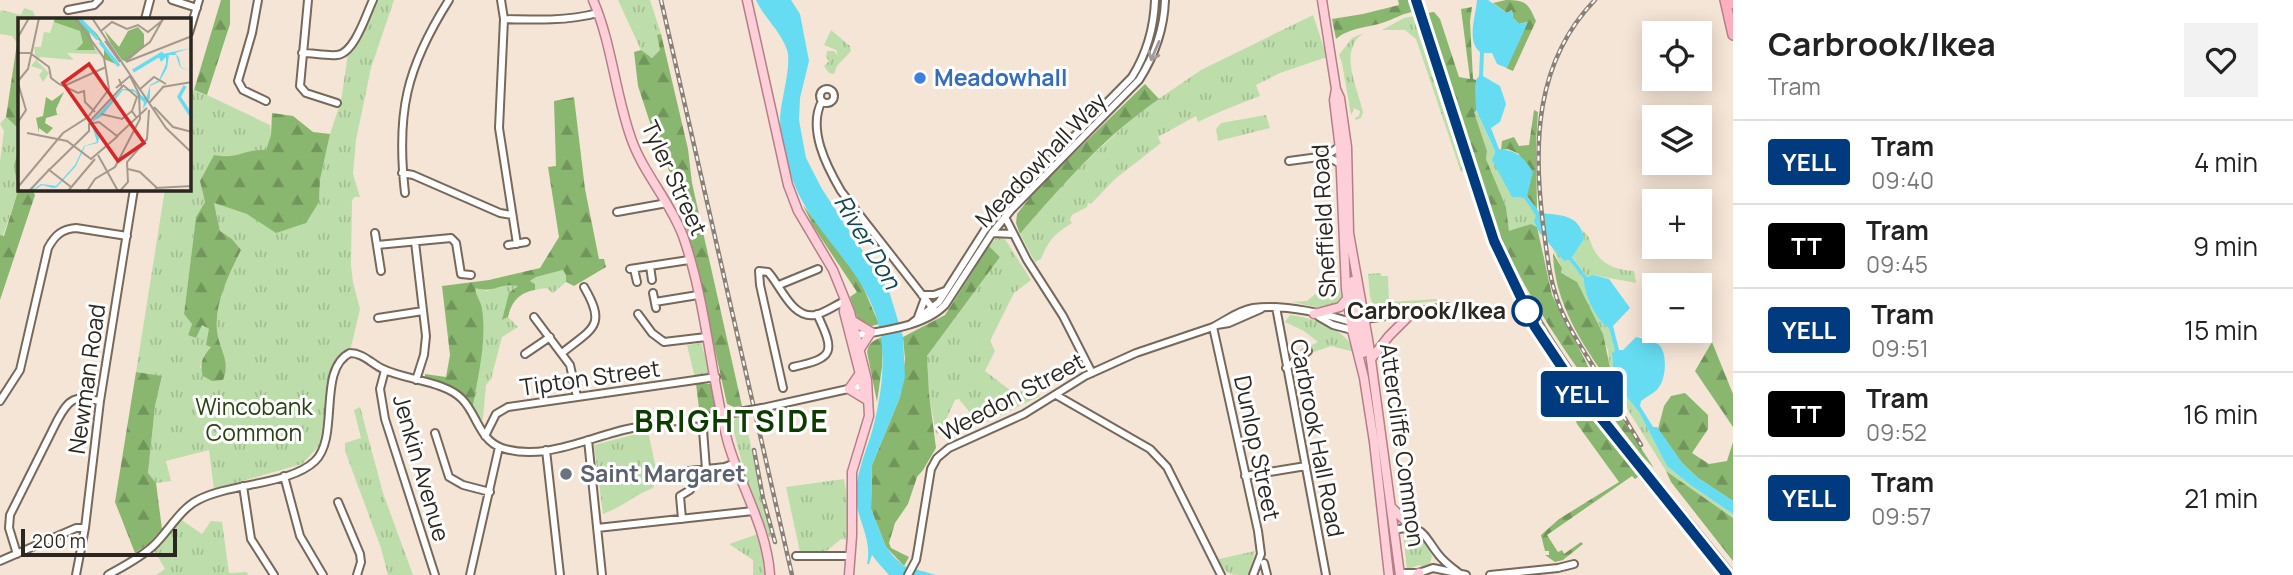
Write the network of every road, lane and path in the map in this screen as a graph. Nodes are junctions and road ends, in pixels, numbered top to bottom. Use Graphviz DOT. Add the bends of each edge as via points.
graph roads {
  1 [pos="99,0"];
  2 [pos="172,0"];
  3 [pos="258,0"];
  4 [pos="308,0"];
  5 [pos="373,0"];
  6 [pos="449,0"];
  7 [pos="501,0"];
  8 [pos="593,0"];
  9 [pos="747,0"];
  10 [pos="1155,0"];
  11 [pos="1165,0"];
  12 [pos="1322,0"];
  13 [pos="1726,0"];
  14 [pos="198,4"];
  15 [pos="68,10"];
  16 [pos="598,13"];
  17 [pos="504,19"];
  18 [pos="191,27"];
  19 [pos="1733,35"];
  20 [pos="302,52"];
  21 [pos="1126,84"];
  22 [pos="1336,89"];
  23 [pos="1127,94"];
  24 [pos="266,101"];
  25 [pos="822,101"];
  26 [pos="331,104"];
  27 [pos="1069,140"];
  28 [pos="1340,146"];
  29 [pos="1074,147"];
  30 [pos="1326,156"];
  31 [pos="1289,161"];
  32 [pos="1341,164"];
  33 [pos="402,173"];
  34 [pos="134,191"];
  35 [pos="405,193"];
  36 [pos="667,203"];
  37 [pos="617,212"];
  38 [pos="998,214"];
  39 [pos="512,215"];
  40 [pos="1003,219"];
  41 [pos="375,233"];
  42 [pos="992,233"];
  43 [pos="1013,234"];
  44 [pos="127,236"];
  45 [pos="415,242"];
  46 [pos="526,242"];
  47 [pos="517,244"];
  48 [pos="377,245"];
  49 [pos="508,245"];
  50 [pos="689,260"];
  51 [pos="650,266"];
  52 [pos="818,269"];
  53 [pos="381,271"];
  54 [pos="471,275"];
  55 [pos="652,280"];
  56 [pos="638,282"];
  57 [pos="779,285"];
  58 [pos="584,287"];
  59 [pos="946,290"];
  60 [pos="653,293"];
  61 [pos="698,295"];
  62 [pos="924,297"];
  63 [pos="1347,299"];
  64 [pos="845,301"];
  65 [pos="1276,307"];
  66 [pos="1447,307"];
  67 [pos="423,311"];
  68 [pos="934,311"];
  69 [pos="1410,312"];
  70 [pos="638,314"];
  71 [pos="817,314"];
  72 [pos="1314,314"];
  73 [pos="534,317"];
  74 [pos="918,317"];
  75 [pos="379,318"];
  76 [pos="1357,320"];
  77 [pos="853,321"];
  78 [pos="912,323"];
  79 [pos="1215,326"];
  80 [pos="873,332"];
  81 [pos="853,336"];
  82 [pos="550,337"];
  83 [pos="706,337"];
  84 [pos="860,349"];
  85 [pos="1308,351"];
  86 [pos="562,353"];
  87 [pos="525,354"];
  88 [pos="1371,359"];
  89 [pos="793,367"];
  90 [pos="1286,368"];
  91 [pos="385,370"];
  92 [pos="860,373"];
  93 [pos="1092,373"];
  94 [pos="716,377"];
  95 [pos="416,380"];
  96 [pos="866,385"];
  97 [pos="783,388"];
  98 [pos="849,388"];
  99 [pos="1056,395"];
  100 [pos="577,397"];
  101 [pos="0,401"];
  102 [pos="100,401"];
  103 [pos="868,402"];
  104 [pos="722,415"];
  105 [pos="702,417"];
  106 [pos="435,433"];
  107 [pos="485,436"];
  108 [pos="588,440"];
  109 [pos="499,447"];
  110 [pos="546,450"];
  111 [pos="735,463"];
  112 [pos="1306,466"];
  113 [pos="706,469"];
  114 [pos="662,474"];
  115 [pos="284,476"];
  116 [pos="1245,476"];
  117 [pos="243,486"];
  118 [pos="690,490"];
  119 [pos="490,492"];
  120 [pos="338,502"];
  121 [pos="1391,506"];
  122 [pos="753,511"];
  123 [pos="682,519"];
  124 [pos="1412,527"];
  125 [pos="85,528"];
  126 [pos="597,528"];
  127 [pos="1394,530"];
  128 [pos="1384,544"];
  129 [pos="1436,553"];
  130 [pos="17,554"];
  131 [pos="796,556"];
  132 [pos="849,556"];
  133 [pos="0,561"];
  134 [pos="1265,563"];
  135 [pos="1574,564"];
  136 [pos="1433,568"];
  137 [pos="1388,571"];
  138 [pos="119,572"];
  139 [pos="1400,574"];
  140 [pos="1418,574"];
  141 [pos="1462,574"];
  142 [pos="76,575"];
  143 [pos="108,575"];
  144 [pos="274,575"];
  145 [pos="323,575"];
  146 [pos="357,575"];
  147 [pos="436,575"];
  148 [pos="470,575"];
  149 [pos="559,575"];
  150 [pos="602,575"];
  151 [pos="770,575"];
  152 [pos="849,575"];
  153 [pos="908,575"];
  154 [pos="1221,575"];
  155 [pos="1253,575"];
  156 [pos="1267,575"];
  157 [pos="1324,575"];
  158 [pos="1490,575"];
  1 -- 15 [label="street"];
  2 -- 14 [label="street"];
  3 -- 24 [label="street" via="238,81 243,90"];
  4 -- 20 [label="street"];
  5 -- 20 [label="street" via="346,52"];
  6 -- 33 [label="street" via="407,89"];
  7 -- 17 [label="street"];
  8 -- 16 [label="main road, Tyler Street"];
  9 -- 64 [label="main road" via="788,185"];
  10 -- 21 [label="street, Meadowhall Way" via="1146,49"];
  11 -- 23 [label="street, Meadowhall Way, one-way" via="1158,46"];
  12 -- 22 [label="main road, Sheffield Road"];
  13 -- 19 [label="highway"];
  14 -- 18 [label="street"];
  16 -- 17 [label="street"];
  16 -- 36 [label="main road, Tyler Street" via="631,139"];
  17 -- 39 [label="street" via="499,128"];
  20 -- 26 [label="street" via="301,89"];
  21 -- 23 [label="street"];
  21 -- 27 [label="street, Meadowhall Way"];
  22 -- 28 [label="main road, Sheffield Road"];
  22 -- 76 [label="main road, Sheffield Road" via="1347,147"];
  23 -- 29 [label="street, Meadowhall Way"];
  25 -- 62 [label="street" via="817,118 819,138 831,173"];
  27 -- 29 [label="street"];
  27 -- 38 [label="street, Meadowhall Way"];
  28 -- 30 [label="street"];
  28 -- 32 [label="main road, Sheffield Road"];
  29 -- 40 [label="street, Meadowhall Way"];
  30 -- 31 [label="street"];
  30 -- 32 [label="street"];
  32 -- 63 [label="main road, Sheffield Road"];
  33 -- 35 [label="street"];
  33 -- 39 [label="street"];
  34 -- 44 [label="street, Newman Road"];
  36 -- 37 [label="street"];
  36 -- 50 [label="main road, Tyler Street"];
  38 -- 40 [label="street"];
  38 -- 59 [label="street, Meadowhall Way"];
  39 -- 47 [label="street"];
  40 -- 42 [label="street, Meadowhall Way"];
  40 -- 43 [label="street"];
  41 -- 48 [label="street"];
  42 -- 43 [label="street"];
  42 -- 68 [label="street, Meadowhall Way" via="951,297"];
  43 -- 93 [label="street"];
  44 -- 101 [label="street" via="69,228 52,241 20,370"];
  44 -- 102 [label="street, Newman Road"];
  45 -- 48 [label="street"];
  45 -- 54 [label="street" via="453,239 461,274"];
  45 -- 67 [label="street"];
  46 -- 47 [label="street"];
  47 -- 49 [label="street"];
  48 -- 53 [label="street"];
  50 -- 51 [label="street"];
  50 -- 61 [label="main road, Tyler Street"];
  51 -- 55 [label="street"];
  51 -- 56 [label="street" via="632,269"];
  52 -- 57 [label="street"];
  57 -- 71 [label="street" via="800,312"];
  57 -- 97 [label="street" via="768,272 759,271"];
  58 -- 86 [label="street" via="596,309 596,321"];
  59 -- 62 [label="street"];
  59 -- 68 [label="street, Meadowhall Way"];
  60 -- 61 [label="street" via="655,305"];
  61 -- 83 [label="main road, Tyler Street"];
  62 -- 68 [label="street"];
  62 -- 74 [label="street"];
  63 -- 72 [label="main road" via="1340,307"];
  63 -- 76 [label="main road, Sheffield Road"];
  64 -- 71 [label="street"];
  64 -- 77 [label="main road"];
  64 -- 81 [label="main road"];
  65 -- 72 [label="street, Weedon Street"];
  65 -- 79 [label="street, Weedon Street" via="1250,309"];
  65 -- 90 [label="street, Carbrook Hall Road"];
  66 -- 69 [label="street"];
  67 -- 75 [label="street"];
  67 -- 95 [label="street" via="425,345"];
  68 -- 74 [label="street, Meadowhall Way"];
  68 -- 78 [label="street"];
  69 -- 76 [label="street"];
  69 -- 88 [label="main road"];
  70 -- 83 [label="street" via="659,340 668,343"];
  71 -- 89 [label="street" via="829,340 827,354 819,361"];
  72 -- 76 [label="street, Weedon Street" via="1333,325"];
  73 -- 82 [label="street"];
  74 -- 78 [label="street, Meadowhall Way"];
  76 -- 88 [label="main road, Attercliffe Common" via="1367,331"];
  76 -- 128 [label="main road, Attercliffe Common"];
  77 -- 80 [label="main road"];
  77 -- 81 [label="main road"];
  78 -- 80 [label="street"];
  79 -- 93 [label="street, Weedon Street"];
  79 -- 116 [label="street, Dunlop Street"];
  80 -- 81 [label="street"];
  80 -- 84 [label="main road"];
  81 -- 84 [label="main road"];
  81 -- 92 [label="main road"];
  82 -- 86 [label="street"];
  82 -- 87 [label="street"];
  83 -- 94 [label="main road, Tyler Street"];
  84 -- 96 [label="main road"];
  85 -- 90 [label="street"];
  86 -- 100 [label="street" via="572,370"];
  88 -- 121 [label="main road, Attercliffe Common"];
  90 -- 112 [label="street, Carbrook Hall Road"];
  91 -- 95 [label="street"];
  91 -- 115 [label="street" via="356,353 342,358 333,383 324,447 313,463"];
  91 -- 147 [label="street, Jenkin Avenue" via="380,389 384,419"];
  92 -- 96 [label="main road"];
  92 -- 98 [label="main road"];
  93 -- 99 [label="street, Weedon Street"];
  94 -- 100 [label="street, Tipton Street"];
  94 -- 104 [label="main road, Tyler Street"];
  95 -- 107 [label="street" via="461,397"];
  96 -- 98 [label="street"];
  96 -- 103 [label="main road"];
  98 -- 103 [label="main road"];
  98 -- 104 [label="street, bridge"];
  99 -- 153 [label="street, Weedon Street" via="937,458 930,473 916,560"];
  99 -- 154 [label="street" via="1160,458"];
  100 -- 107 [label="street, Tipton Street" via="504,408"];
  102 -- 125 [label="street, Newman Road"];
  102 -- 130 [label="street" via="82,398 65,406 10,515"];
  103 -- 132 [label="main road" via="867,425 852,472"];
  104 -- 105 [label="street"];
  104 -- 111 [label="main road, Tyler Street"];
  105 -- 108 [label="street"];
  105 -- 113 [label="street"];
  106 -- 119 [label="street" via="449,477"];
  107 -- 109 [label="street"];
  108 -- 110 [label="street"];
  108 -- 126 [label="street"];
  109 -- 110 [label="street" via="522,452"];
  109 -- 119 [label="street"];
  110 -- 149 [label="street"];
  111 -- 113 [label="street"];
  111 -- 122 [label="main road, Tyler Street"];
  112 -- 116 [label="street"];
  112 -- 157 [label="street, Carbrook Hall Road"];
  113 -- 114 [label="street"];
  115 -- 117 [label="street"];
  115 -- 145 [label="street" via="300,536"];
  116 -- 155 [label="street, Dunlop Street" via="1261,554"];
  117 -- 138 [label="street" via="195,501 145,554"];
  117 -- 144 [label="street" via="251,539"];
  118 -- 123 [label="street" via="679,494"];
  119 -- 148 [label="street"];
  120 -- 146 [label="street" via="360,554"];
  121 -- 124 [label="main road"];
  121 -- 127 [label="main road, Attercliffe Common"];
  122 -- 123 [label="street"];
  122 -- 151 [label="main road, Tyler Street"];
  123 -- 126 [label="street"];
  124 -- 127 [label="street"];
  124 -- 129 [label="street" via="1426,535"];
  125 -- 130 [label="street"];
  125 -- 142 [label="street, Newman Road"];
  126 -- 150 [label="street"];
  127 -- 128 [label="main road"];
  127 -- 139 [label="main road, Attercliffe Common"];
  128 -- 137 [label="main road, Attercliffe Common"];
  129 -- 136 [label="street"];
  129 -- 141 [label="street"];
  130 -- 133 [label="street"];
  131 -- 132 [label="street"];
  132 -- 152 [label="main road"];
  134 -- 156 [label="street"];
  135 -- 158 [label="street"];
  136 -- 140 [label="street"];
  136 -- 141 [label="street"];
  137 -- 139 [label="main road"];
  138 -- 143 [label="street"];
  139 -- 140 [label="street"];
}
